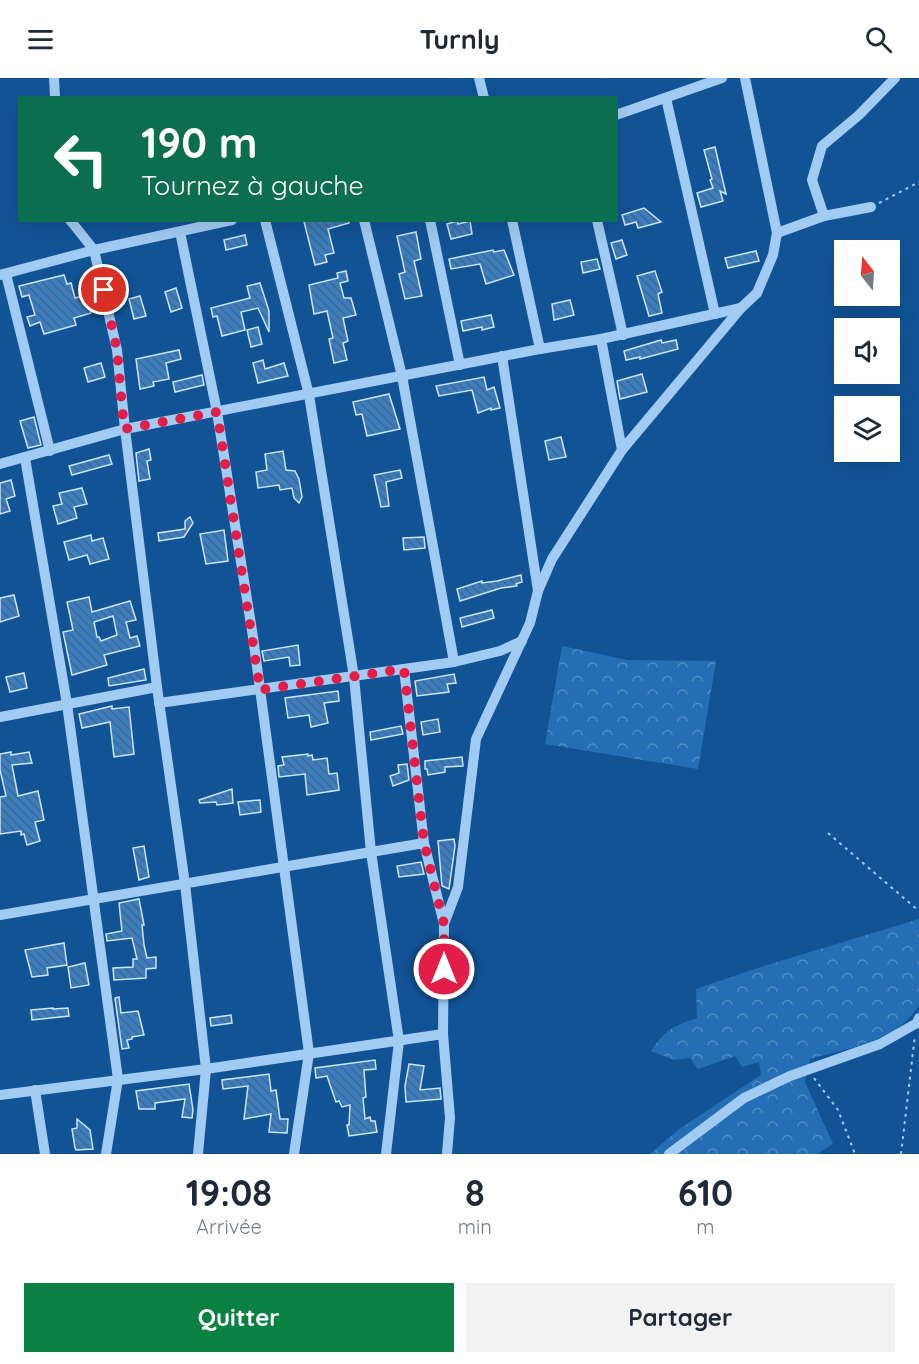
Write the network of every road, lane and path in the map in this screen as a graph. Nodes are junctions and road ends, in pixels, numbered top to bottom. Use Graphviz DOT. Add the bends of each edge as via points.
graph roads {
  1 [pos="54,78"];
  2 [pos="479,78"];
  3 [pos="722,78"];
  4 [pos="745,78"];
  5 [pos="895,78"];
  6 [pos="55,96"];
  7 [pos="484,96"];
  8 [pos="666,98"];
  9 [pos="618,114"];
  10 [pos="919,182"];
  11 [pos="871,207"];
  12 [pos="824,216"];
  13 [pos="72,222"];
  14 [pos="223,222"];
  15 [pos="266,222"];
  16 [pos="364,222"];
  17 [pos="430,222"];
  18 [pos="512,222"];
  19 [pos="597,222"];
  20 [pos="180,232"];
  21 [pos="777,233"];
  22 [pos="94,250"];
  23 [pos="3,274"];
  24 [pos="741,308"];
  25 [pos="715,314"];
  26 [pos="623,334"];
  27 [pos="601,339"];
  28 [pos="540,349"];
  29 [pos="502,356"];
  30 [pos="460,365"];
  31 [pos="402,376"];
  32 [pos="309,395"];
  33 [pos="217,412"];
  34 [pos="124,429"];
  35 [pos="622,450"];
  36 [pos="50,451"];
  37 [pos="25,458"];
  38 [pos="0,464"];
  39 [pos="538,591"];
  40 [pos="522,641"];
  41 [pos="454,662"];
  42 [pos="404,669"];
  43 [pos="354,677"];
  44 [pos="157,687"];
  45 [pos="260,690"];
  46 [pos="159,703"];
  47 [pos="67,704"];
  48 [pos="0,717"];
  49 [pos="828,833"];
  50 [pos="424,843"];
  51 [pos="371,852"];
  52 [pos="284,867"];
  53 [pos="185,884"];
  54 [pos="95,899"];
  55 [pos="919,911"];
  56 [pos="0,915"];
  57 [pos="444,924"];
  58 [pos="918,1021"];
  59 [pos="443,1034"];
  60 [pos="399,1041"];
  61 [pos="309,1053"];
  62 [pos="206,1069"];
  63 [pos="808,1070"];
  64 [pos="118,1079"];
  65 [pos="35,1090"];
  66 [pos="0,1095"];
  67 [pos="45,1154"];
  68 [pos="106,1154"];
  69 [pos="198,1154"];
  70 [pos="294,1154"];
  71 [pos="386,1154"];
  72 [pos="447,1154"];
  73 [pos="669,1154"];
  74 [pos="855,1154"];
  75 [pos="902,1154"];
  1 -- 6 [label="street"];
  2 -- 7 [label="street"];
  3 -- 8 [label="street"];
  4 -- 21 [label="street"];
  5 -- 12 [label="street" via="822,146 812,180"];
  8 -- 9 [label="street"];
  8 -- 25 [label="street"];
  10 -- 11 [label="path"];
  11 -- 12 [label="street"];
  12 -- 21 [label="street"];
  13 -- 22 [label="street"];
  14 -- 20 [label="street"];
  15 -- 32 [label="street"];
  16 -- 31 [label="street"];
  17 -- 30 [label="street"];
  18 -- 28 [label="street"];
  19 -- 26 [label="street"];
  20 -- 22 [label="street"];
  20 -- 33 [label="street"];
  21 -- 24 [label="street" via="773,255 757,293"];
  22 -- 23 [label="street"];
  22 -- 34 [label="street" via="117,350"];
  23 -- 36 [label="street"];
  24 -- 25 [label="street"];
  24 -- 35 [label="street"];
  25 -- 26 [label="street"];
  26 -- 27 [label="street"];
  27 -- 28 [label="street"];
  27 -- 35 [label="street"];
  28 -- 29 [label="street"];
  29 -- 30 [label="street"];
  29 -- 39 [label="street"];
  30 -- 31 [label="street"];
  31 -- 32 [label="street"];
  31 -- 41 [label="street"];
  32 -- 33 [label="street"];
  32 -- 43 [label="street"];
  33 -- 34 [label="street"];
  33 -- 45 [label="street"];
  34 -- 36 [label="street"];
  34 -- 44 [label="street"];
  35 -- 39 [label="street" via="552,559"];
  36 -- 37 [label="street"];
  37 -- 38 [label="street"];
  37 -- 47 [label="street"];
  39 -- 40 [label="street"];
  40 -- 41 [label="street" via="500,651"];
  40 -- 57 [label="street" via="476,739 458,887"];
  41 -- 42 [label="street"];
  42 -- 43 [label="street"];
  42 -- 50 [label="street"];
  43 -- 45 [label="street"];
  43 -- 51 [label="street"];
  44 -- 46 [label="street"];
  44 -- 47 [label="street"];
  45 -- 46 [label="street"];
  45 -- 52 [label="street"];
  46 -- 53 [label="street"];
  47 -- 48 [label="street"];
  47 -- 54 [label="street"];
  49 -- 55 [label="path"];
  50 -- 51 [label="street"];
  50 -- 57 [label="street"];
  51 -- 52 [label="street"];
  51 -- 60 [label="street"];
  52 -- 53 [label="street"];
  52 -- 61 [label="street"];
  53 -- 54 [label="street"];
  53 -- 62 [label="street"];
  54 -- 56 [label="street"];
  54 -- 64 [label="street"];
  57 -- 59 [label="street"];
  58 -- 63 [label="street" via="880,1044"];
  58 -- 75 [label="path"];
  59 -- 60 [label="street"];
  59 -- 72 [label="street" via="450,1118"];
  60 -- 61 [label="street"];
  60 -- 71 [label="street"];
  61 -- 62 [label="street"];
  61 -- 70 [label="street"];
  62 -- 64 [label="street"];
  62 -- 69 [label="street"];
  63 -- 73 [label="street" via="744,1098"];
  63 -- 74 [label="path" via="838,1110"];
  64 -- 65 [label="street"];
  64 -- 68 [label="street"];
  65 -- 66 [label="street"];
  65 -- 67 [label="street"];
}
